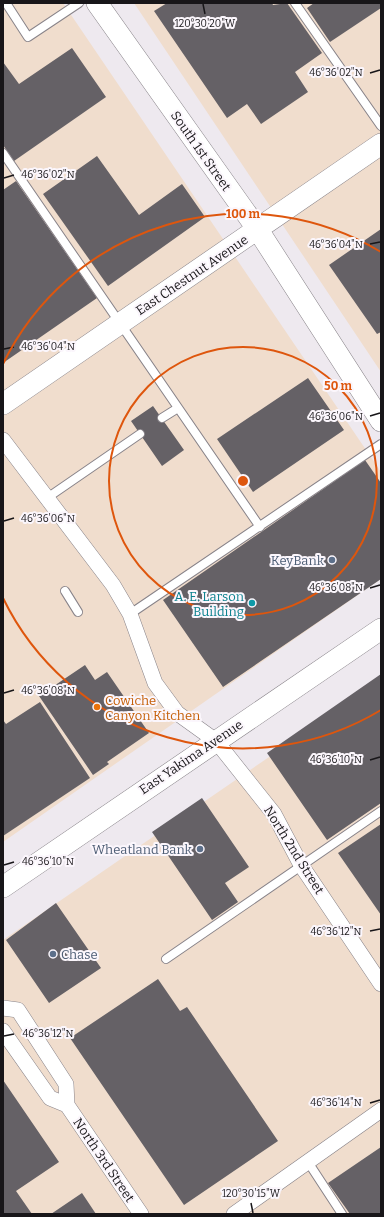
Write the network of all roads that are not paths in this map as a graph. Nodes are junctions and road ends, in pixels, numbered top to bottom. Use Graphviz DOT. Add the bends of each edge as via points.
graph roads {
  1 [pos="6,3"];
  2 [pos="79,3"];
  3 [pos="98,3"];
  4 [pos="295,3"];
  5 [pos="381,126"];
  6 [pos="381,144"];
  7 [pos="4,156"];
  8 [pos="258,230"];
  9 [pos="120,324"];
  10 [pos="3,404"];
  11 [pos="178,408"];
  12 [pos="162,418"];
  13 [pos="381,421"];
  14 [pos="140,434"];
  15 [pos="3,440"];
  16 [pos="381,444"];
  17 [pos="48,498"];
  18 [pos="260,526"];
  19 [pos="65,591"];
  20 [pos="78,612"];
  21 [pos="130,614"];
  22 [pos="380,633"];
  23 [pos="216,741"];
  24 [pos="381,811"];
  25 [pos="301,865"];
  26 [pos="3,887"];
  27 [pos="166,959"];
  28 [pos="381,984"];
  29 [pos="3,1008"];
  30 [pos="3,1031"];
  31 [pos="67,1105"];
  32 [pos="381,1110"];
  33 [pos="308,1162"];
  34 [pos="141,1214"];
  35 [pos="234,1214"];
  36 [pos="342,1214"];
  1 -- 2 [label="lane" via="28,37"];
  3 -- 8 [label="main road, South 1st Street"];
  4 -- 5 [label="lane"];
  6 -- 8 [label="main road, East Chestnut Avenue"];
  7 -- 9 [label="lane"];
  8 -- 9 [label="main road, East Chestnut Avenue"];
  8 -- 13 [label="main road, South 1st Street"];
  9 -- 10 [label="main road, East Chestnut Avenue"];
  9 -- 11 [label="lane"];
  11 -- 12 [label="lane"];
  11 -- 18 [label="lane"];
  14 -- 17 [label="lane"];
  15 -- 17 [label="street, North 2nd Street"];
  16 -- 18 [label="lane"];
  17 -- 21 [label="street, North 2nd Street" via="111,581"];
  18 -- 21 [label="lane"];
  19 -- 20 [label="lane"];
  21 -- 23 [label="street, North 2nd Street" via="155,683 177,713"];
  22 -- 23 [label="main road, East Yakima Avenue"];
  23 -- 25 [label="street, North 2nd Street" via="274,814"];
  23 -- 26 [label="main road, East Yakima Avenue"];
  24 -- 25 [label="lane"];
  25 -- 27 [label="lane"];
  25 -- 28 [label="street, North 2nd Street"];
  29 -- 31 [label="street, North 3rd Street" via="18,1010 39,1040 66,1084"];
  30 -- 31 [label="street, North 3rd Street" via="50,1098"];
  31 -- 34 [label="street, North 3rd Street"];
  32 -- 33 [label="street"];
  33 -- 35 [label="street"];
  33 -- 36 [label="lane"];
}
